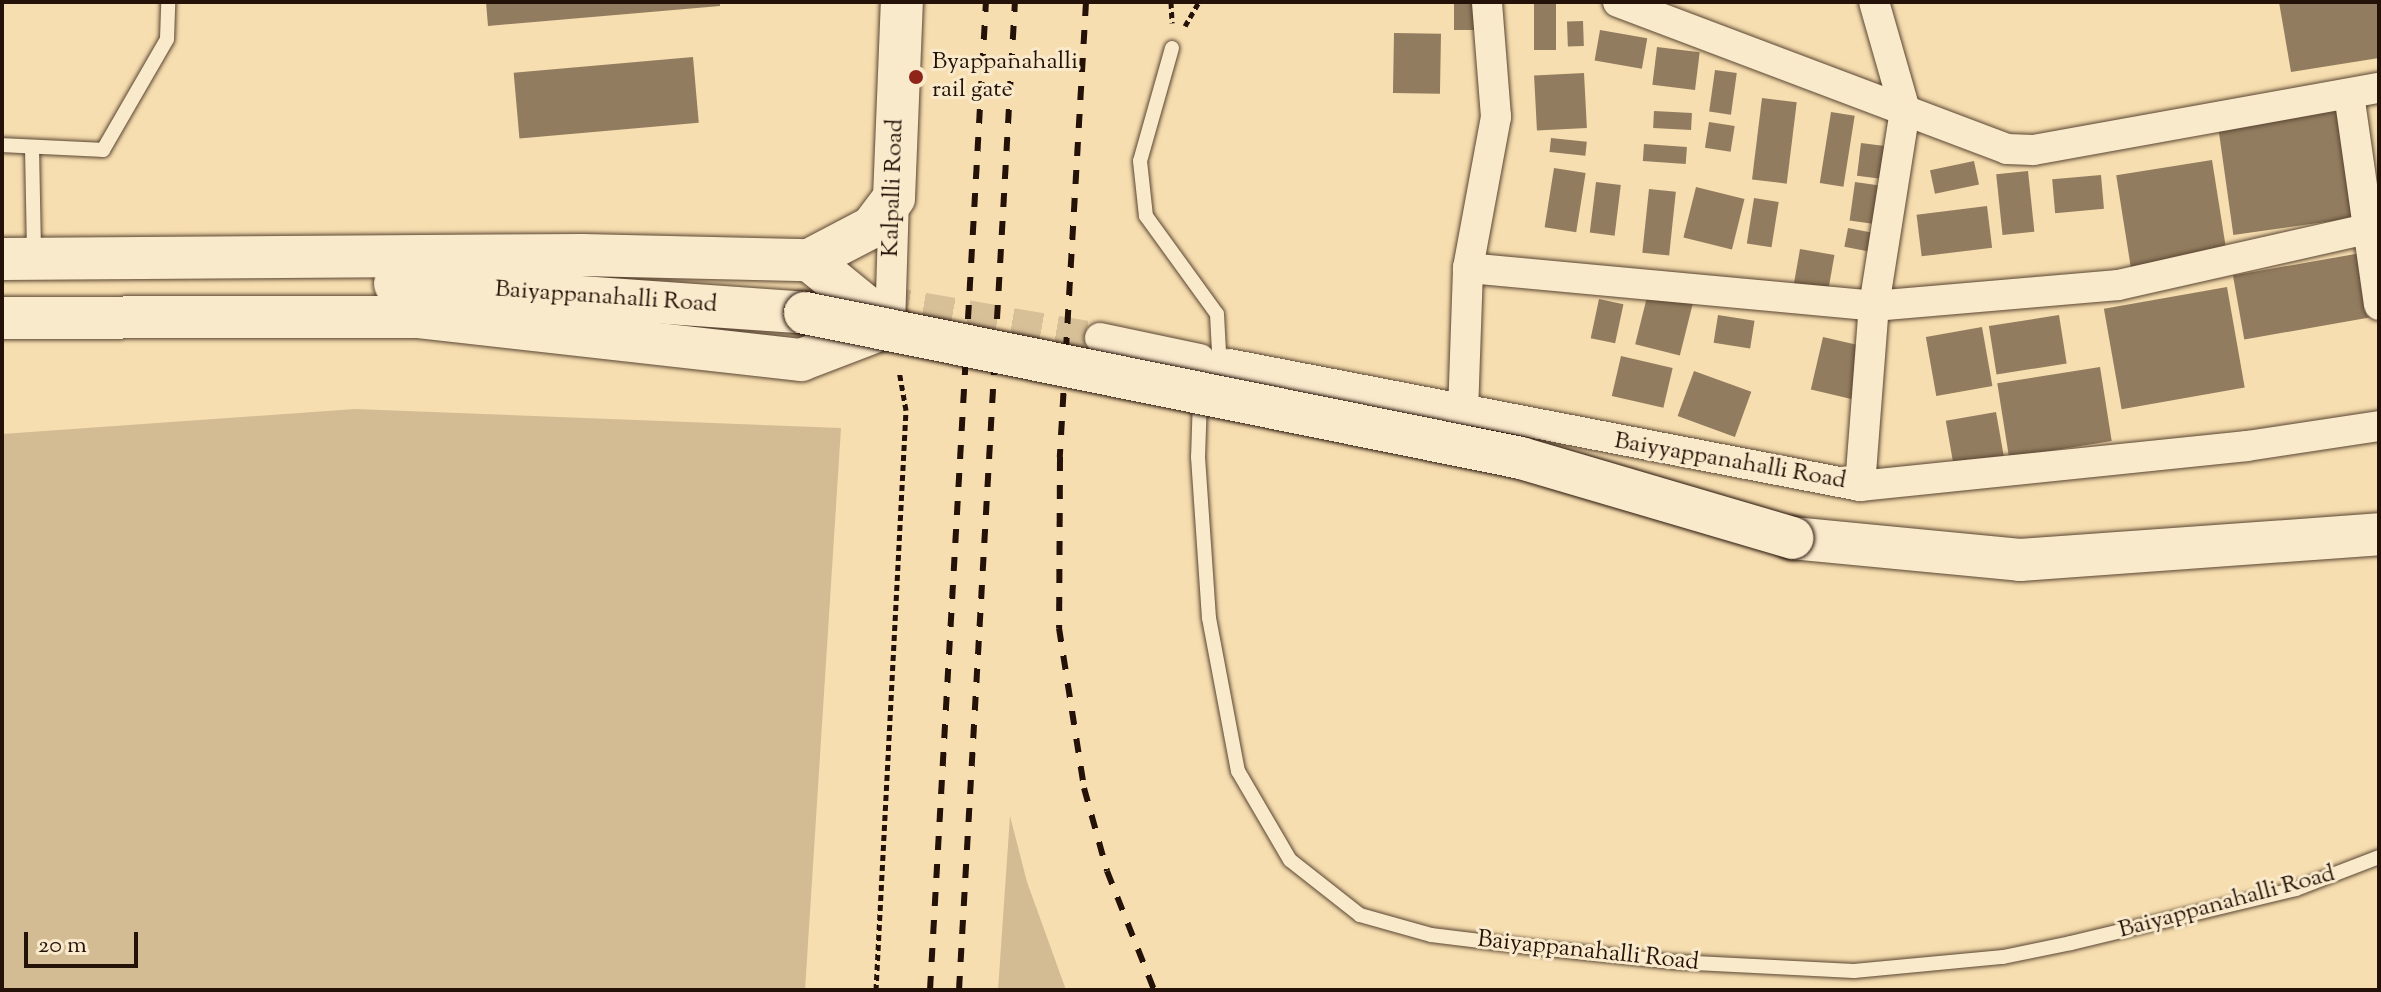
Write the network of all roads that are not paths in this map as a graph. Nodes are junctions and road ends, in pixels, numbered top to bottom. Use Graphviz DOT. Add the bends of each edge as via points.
graph roads {
  1 [pos="168,2"];
  2 [pos="902,2"];
  3 [pos="1487,2"];
  4 [pos="1618,2"];
  5 [pos="1874,2"];
  6 [pos="1172,48"];
  7 [pos="2379,88"];
  8 [pos="2349,94"];
  9 [pos="1905,110"];
  10 [pos="2,145"];
  11 [pos="32,147"];
  12 [pos="894,198"];
  13 [pos="2373,228"];
  14 [pos="18,258"];
  15 [pos="809,260"];
  16 [pos="1468,268"];
  17 [pos="2,286"];
  18 [pos="2379,305"];
  19 [pos="1874,306"];
  20 [pos="874,307"];
  21 [pos="2,318"];
  22 [pos="1100,338"];
  23 [pos="1216,358"];
  24 [pos="1463,413"];
  25 [pos="2379,426"];
  26 [pos="1860,486"];
  27 [pos="2379,534"];
  28 [pos="2379,857"];
  1 -- 11 [label="lane" via="167,39 103,150"];
  2 -- 12 [label="street, Kalpalli Road"];
  3 -- 16 [label="street" via="1496,117"];
  4 -- 9 [label="street"];
  5 -- 9 [label="street"];
  6 -- 23 [label="lane" via="1140,161 1146,216 1217,314"];
  7 -- 8 [label="street"];
  8 -- 9 [label="street" via="2033,150 2007,149"];
  8 -- 13 [label="street"];
  9 -- 19 [label="street"];
  10 -- 11 [label="lane"];
  11 -- 14 [label="lane"];
  12 -- 15 [label="street" via="872,227"];
  12 -- 20 [label="street, Kalpalli Road"];
  13 -- 18 [label="street"];
  13 -- 19 [label="street" via="2118,285"];
  14 -- 15 [label="street, Baiyappanahalli Road" via="582,255"];
  15 -- 20 [label="street"];
  16 -- 19 [label="street"];
  16 -- 24 [label="street"];
  17 -- 27 [label="street, Baiyappanahalli Road, bridge" via="417,283 805,313 1521,458 1792,538 2020,560"];
  19 -- 26 [label="street"];
  20 -- 21 [label="street" via="801,360 417,317"];
  22 -- 23 [label="street, Baiyyappanahalli Road"];
  23 -- 24 [label="street, Baiyyappanahalli Road"];
  23 -- 28 [label="lane, Baiyappanahalli Road" via="1200,398 1198,457 1209,618 1238,771 1290,860 1360,915 1431,935 1529,947 1675,962 1854,971 2003,957 2071,943 2296,889"];
  24 -- 26 [label="street, Baiyyappanahalli Road"];
  25 -- 26 [label="street, Baiyyappanahalli Road" via="2247,446"];
}
